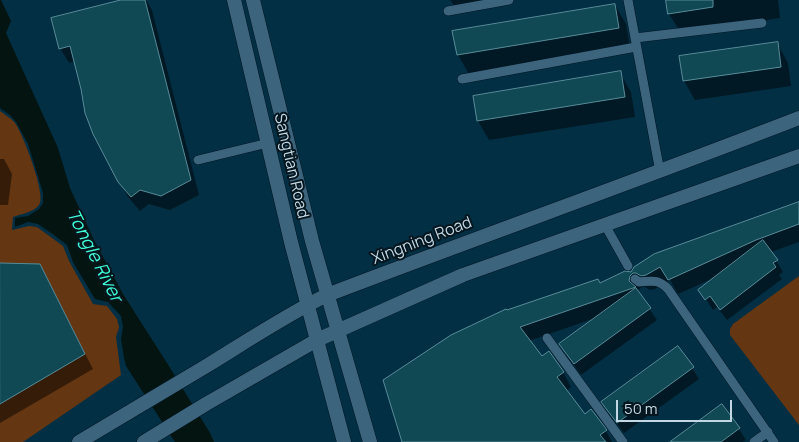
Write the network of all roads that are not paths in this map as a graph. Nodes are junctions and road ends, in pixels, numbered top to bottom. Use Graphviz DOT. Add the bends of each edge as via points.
graph roads {
  1 [pos="234,0"];
  2 [pos="254,0"];
  3 [pos="508,0"];
  4 [pos="628,0"];
  5 [pos="448,11"];
  6 [pos="762,23"];
  7 [pos="635,42"];
  8 [pos="462,79"];
  9 [pos="799,118"];
  10 [pos="268,143"];
  11 [pos="799,156"];
  12 [pos="198,160"];
  13 [pos="660,172"];
  14 [pos="604,225"];
  15 [pos="628,266"];
  16 [pos="635,279"];
  17 [pos="327,295"];
  18 [pos="308,305"];
  19 [pos="337,331"];
  20 [pos="547,338"];
  21 [pos="317,340"];
  22 [pos="768,432"];
  23 [pos="148,440"];
  24 [pos="79,442"];
  25 [pos="344,442"];
  26 [pos="370,442"];
  27 [pos="624,442"];
  28 [pos="754,442"];
  29 [pos="774,442"];
  1 -- 10 [label="main road, Sangtian Road"];
  2 -- 17 [label="main road, Sangtian Road"];
  3 -- 5 [label="lane"];
  4 -- 7 [label="lane"];
  6 -- 7 [label="lane"];
  7 -- 8 [label="lane"];
  7 -- 13 [label="lane"];
  9 -- 13 [label="main road, Xingning Road"];
  10 -- 12 [label="lane"];
  10 -- 18 [label="main road, Sangtian Road"];
  11 -- 14 [label="main road"];
  13 -- 17 [label="main road, Xingning Road"];
  14 -- 15 [label="lane"];
  14 -- 19 [label="main road" via="463,275"];
  16 -- 22 [label="lane" via="639,282 656,281 668,289"];
  17 -- 18 [label="main road, Xingning Road"];
  17 -- 19 [label="main road, Sangtian Road"];
  18 -- 21 [label="main road, Sangtian Road"];
  18 -- 24 [label="main road, Xingning Road"];
  19 -- 21 [label="main road"];
  19 -- 26 [label="main road, Sangtian Road"];
  20 -- 27 [label="lane"];
  21 -- 23 [label="main road"];
  21 -- 25 [label="main road, Sangtian Road"];
  22 -- 28 [label="lane"];
  22 -- 29 [label="lane"];
}
